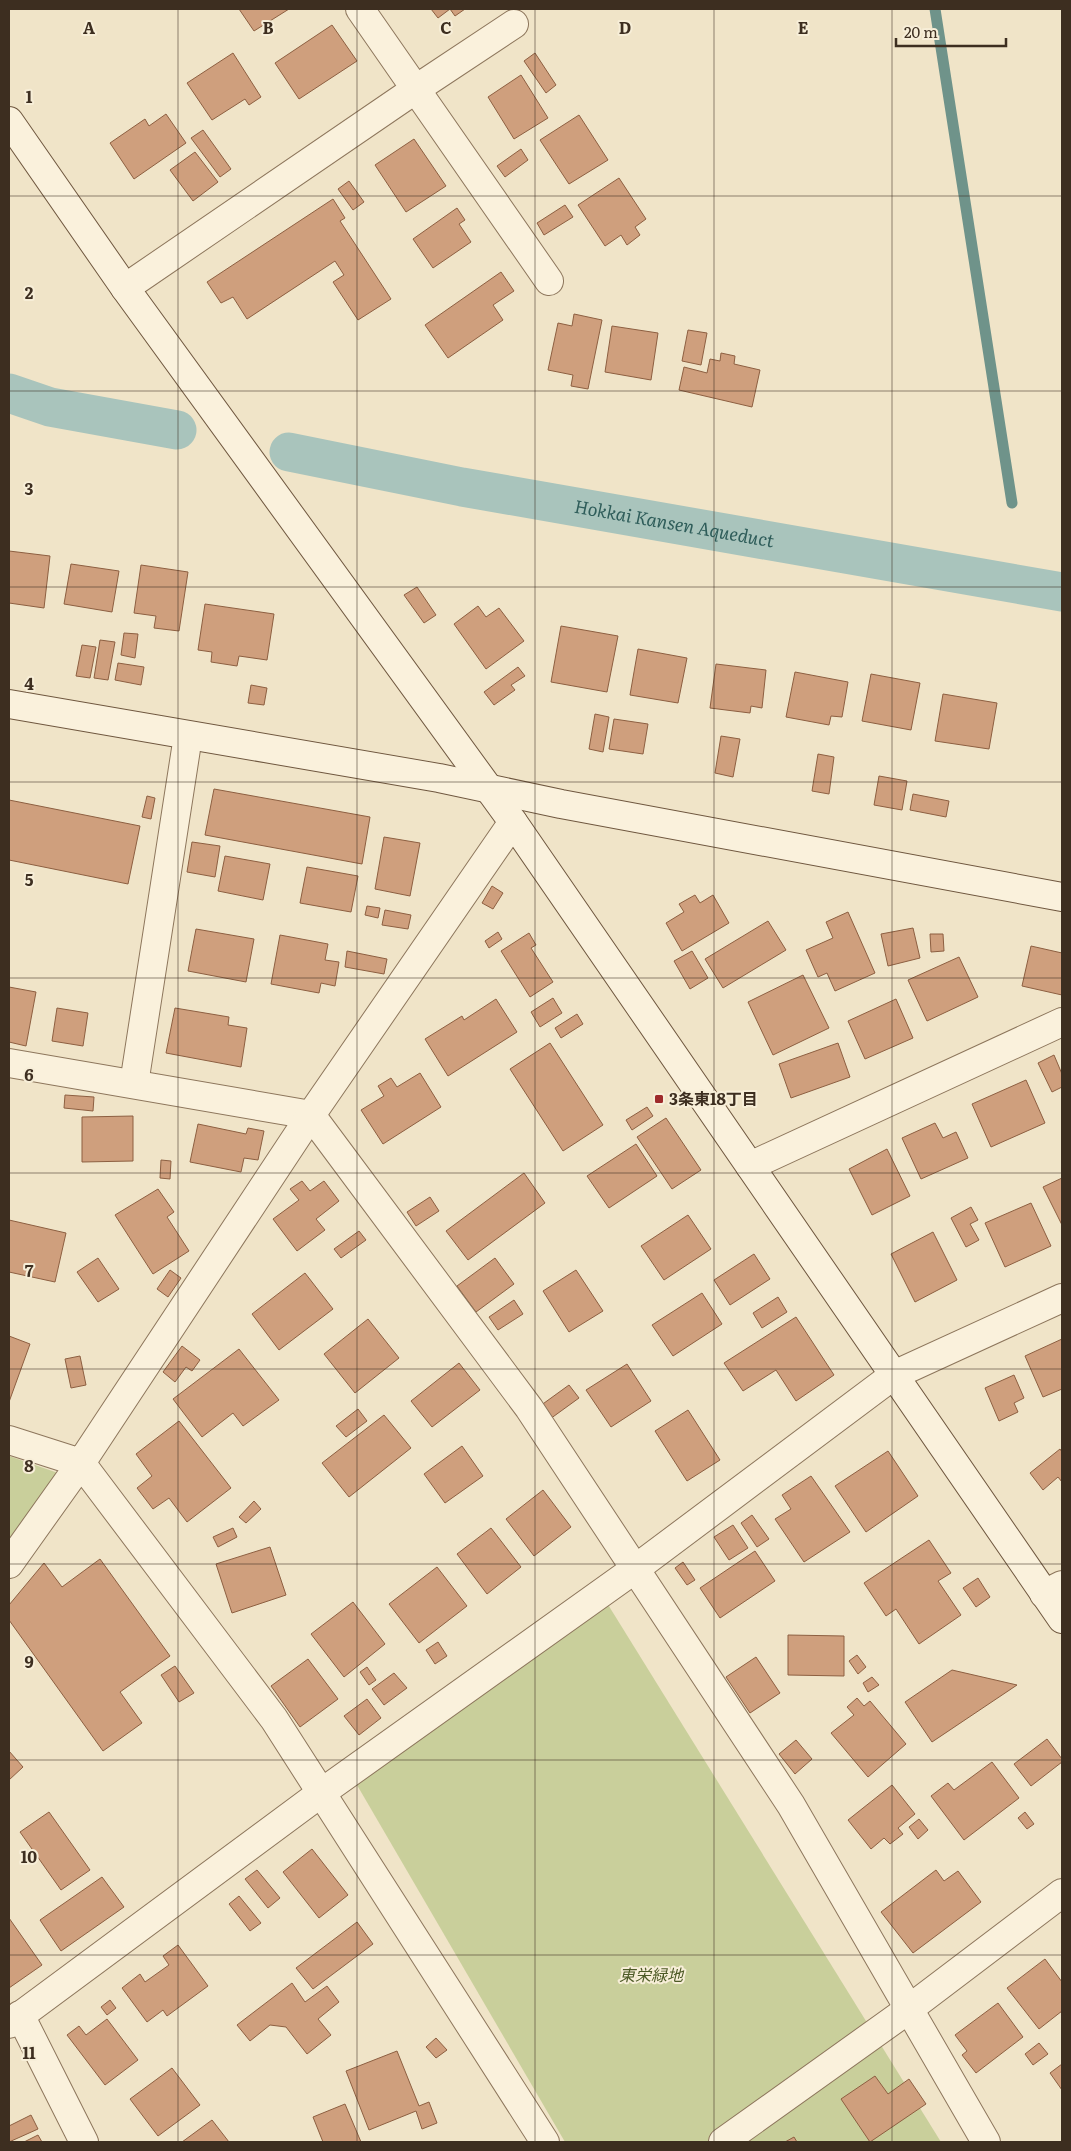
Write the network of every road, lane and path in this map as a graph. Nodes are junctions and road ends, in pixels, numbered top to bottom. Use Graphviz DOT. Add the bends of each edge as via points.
graph roads {
  1 [pos="360,9"];
  2 [pos="514,24"];
  3 [pos="416,89"];
  4 [pos="9,121"];
  5 [pos="549,281"];
  6 [pos="125,288"];
  7 [pos="9,704"];
  8 [pos="188,736"];
  9 [pos="488,788"];
  10 [pos="513,822"];
  11 [pos="1062,897"];
  12 [pos="1062,1022"];
  13 [pos="9,1063"];
  14 [pos="134,1084"];
  15 [pos="311,1115"];
  16 [pos="750,1166"];
  17 [pos="1062,1298"];
  18 [pos="894,1376"];
  19 [pos="9,1440"];
  20 [pos="81,1463"];
  21 [pos="9,1564"];
  22 [pos="635,1569"];
  23 [pos="1053,1589"];
  24 [pos="1062,1620"];
  25 [pos="322,1793"];
  26 [pos="1062,1892"];
  27 [pos="909,2009"];
  28 [pos="15,2019"];
  29 [pos="84,2142"];
  30 [pos="545,2142"];
  31 [pos="724,2142"];
  32 [pos="986,2142"];
  1 -- 3 [label="street"];
  2 -- 3 [label="street"];
  3 -- 5 [label="street"];
  3 -- 6 [label="street"];
  4 -- 6 [label="street"];
  6 -- 9 [label="street"];
  7 -- 8 [label="street"];
  8 -- 9 [label="street"];
  8 -- 14 [label="street"];
  9 -- 10 [label="street"];
  9 -- 11 [label="street"];
  10 -- 15 [label="street"];
  10 -- 16 [label="street"];
  12 -- 16 [label="street"];
  13 -- 14 [label="street"];
  14 -- 15 [label="street"];
  15 -- 20 [label="street"];
  15 -- 22 [label="street" via="529,1408"];
  16 -- 18 [label="street"];
  17 -- 18 [label="street"];
  18 -- 22 [label="street"];
  18 -- 23 [label="street"];
  19 -- 20 [label="street"];
  20 -- 21 [label="street"];
  20 -- 25 [label="street" via="274,1719"];
  22 -- 25 [label="street"];
  22 -- 27 [label="street" via="791,1805"];
  23 -- 24 [label="street"];
  25 -- 28 [label="street"];
  25 -- 30 [label="street"];
  26 -- 27 [label="street"];
  27 -- 31 [label="street"];
  27 -- 32 [label="street"];
  28 -- 29 [label="street"];
}
